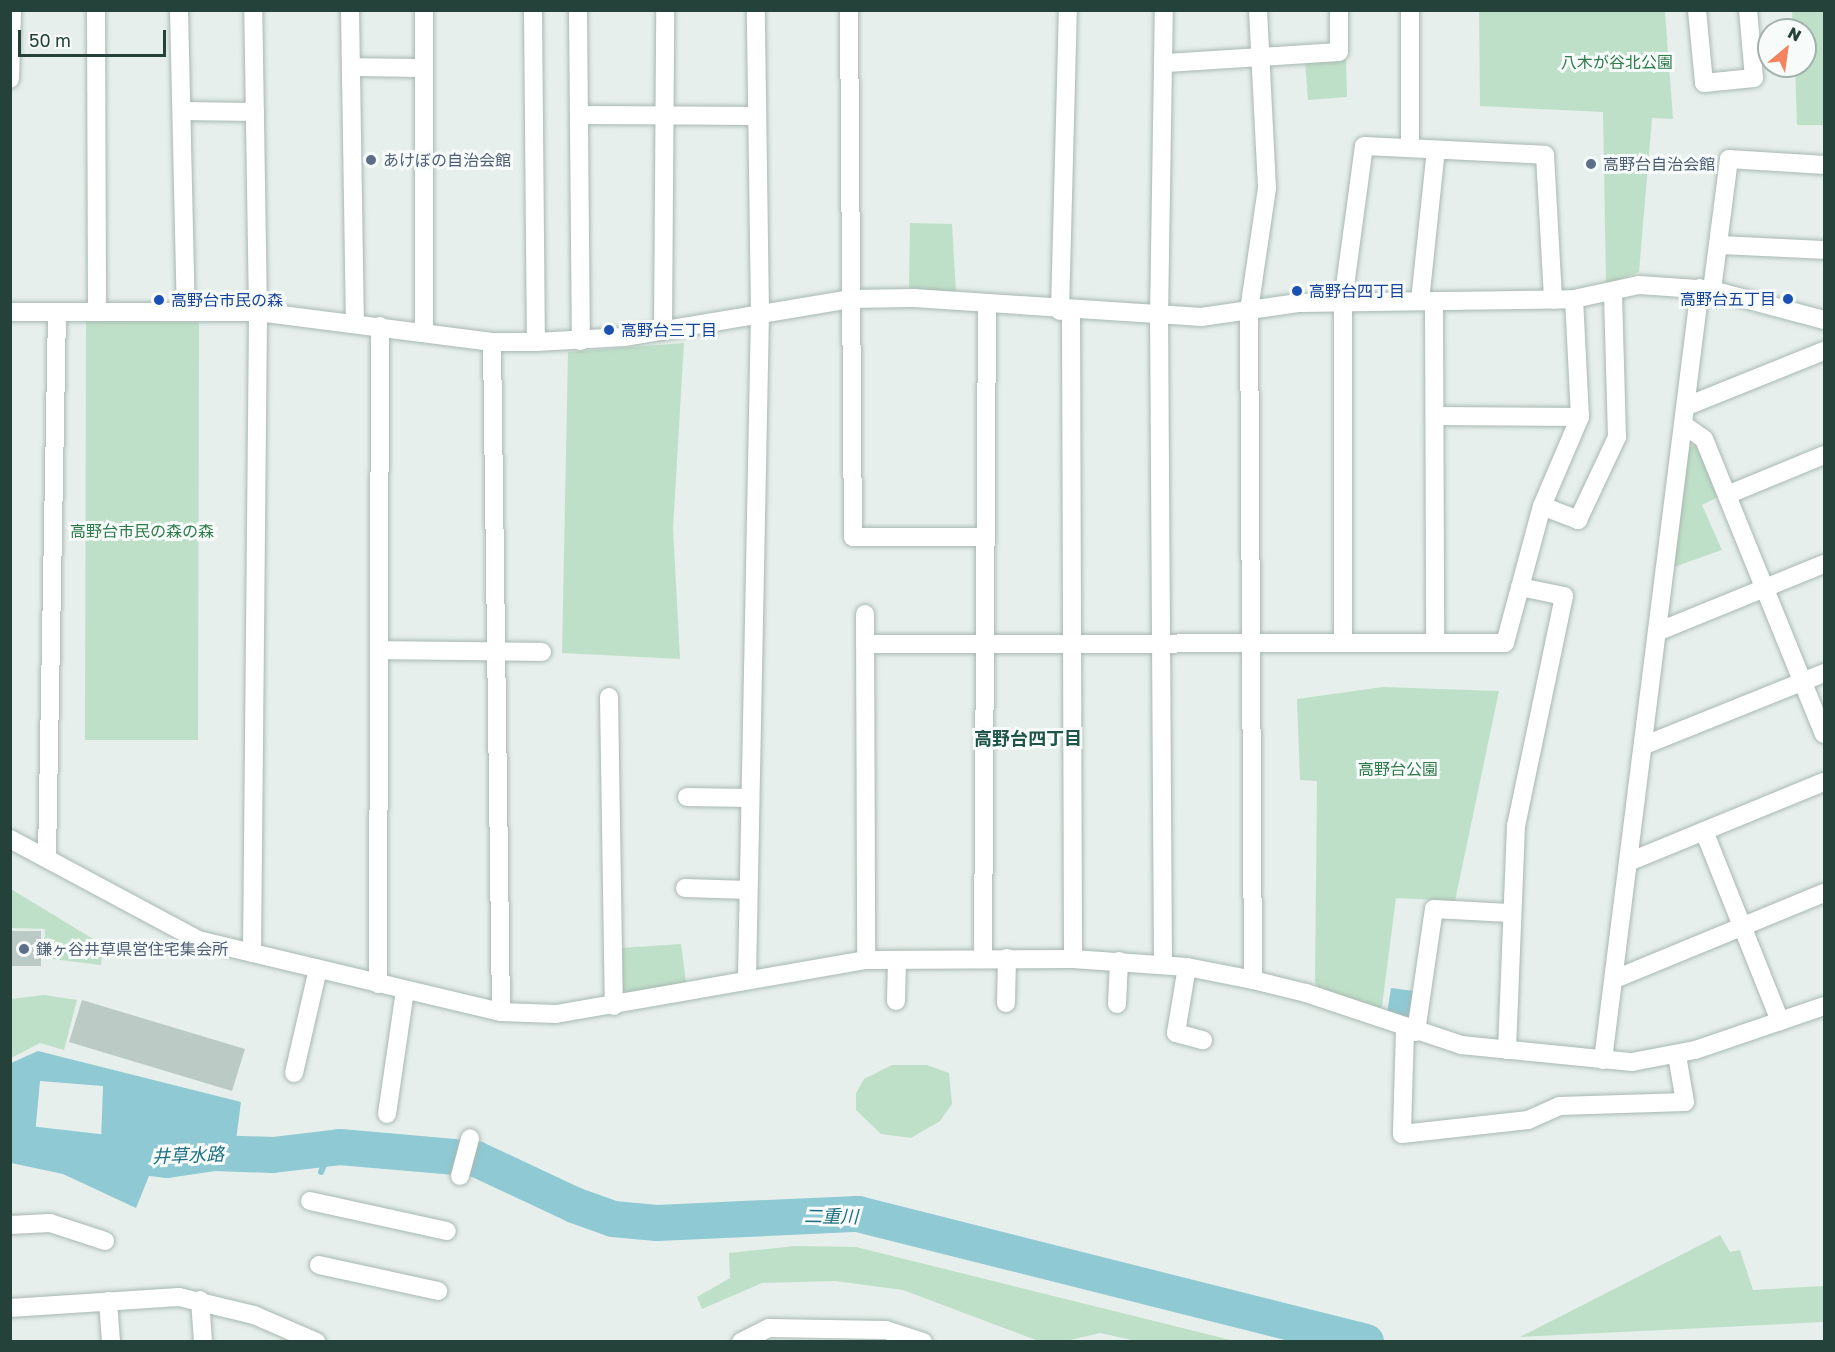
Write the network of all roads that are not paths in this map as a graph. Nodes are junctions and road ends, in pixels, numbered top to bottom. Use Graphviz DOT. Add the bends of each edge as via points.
graph roads {
  1 [pos="12,10"];
  2 [pos="96,10"];
  3 [pos="180,10"];
  4 [pos="253,10"];
  5 [pos="350,10"];
  6 [pos="423,10"];
  7 [pos="533,10"];
  8 [pos="578,10"];
  9 [pos="665,10"];
  10 [pos="756,10"];
  11 [pos="849,10"];
  12 [pos="1068,10"];
  13 [pos="1164,10"];
  14 [pos="1258,10"];
  15 [pos="1339,10"];
  16 [pos="1410,10"];
  17 [pos="1697,10"];
  18 [pos="1748,10"];
  19 [pos="1261,57"];
  20 [pos="1167,63"];
  21 [pos="351,67"];
  22 [pos="424,68"];
  23 [pos="10,80"];
  24 [pos="182,111"];
  25 [pos="255,112"];
  26 [pos="579,116"];
  27 [pos="665,116"];
  28 [pos="757,116"];
  29 [pos="1410,147"];
  30 [pos="1436,150"];
  31 [pos="1824,165"];
  32 [pos="1719,245"];
  33 [pos="1824,250"];
  34 [pos="1706,289"];
  35 [pos="1613,294"];
  36 [pos="850,299"];
  37 [pos="1574,299"];
  38 [pos="1553,300"];
  39 [pos="1343,301"];
  40 [pos="1427,301"];
  41 [pos="987,304"];
  42 [pos="1249,310"];
  43 [pos="1066,311"];
  44 [pos="10,312"];
  45 [pos="57,312"];
  46 [pos="97,312"];
  47 [pos="186,312"];
  48 [pos="258,312"];
  49 [pos="760,313"];
  50 [pos="1159,317"];
  51 [pos="1824,320"];
  52 [pos="355,323"];
  53 [pos="380,326"];
  54 [pos="663,331"];
  55 [pos="424,332"];
  56 [pos="581,341"];
  57 [pos="492,342"];
  58 [pos="536,342"];
  59 [pos="1824,351"];
  60 [pos="1687,406"];
  61 [pos="1435,416"];
  62 [pos="1580,417"];
  63 [pos="1684,425"];
  64 [pos="1824,455"];
  65 [pos="1727,495"];
  66 [pos="1542,506"];
  67 [pos="984,537"];
  68 [pos="1824,564"];
  69 [pos="1520,587"];
  70 [pos="1765,587"];
  71 [pos="865,614"];
  72 [pos="1657,632"];
  73 [pos="1072,643"];
  74 [pos="1161,643"];
  75 [pos="1251,643"];
  76 [pos="1343,643"];
  77 [pos="1435,643"];
  78 [pos="865,644"];
  79 [pos="985,644"];
  80 [pos="379,650"];
  81 [pos="496,650"];
  82 [pos="542,652"];
  83 [pos="1824,673"];
  84 [pos="1803,681"];
  85 [pos="609,697"];
  86 [pos="1824,734"];
  87 [pos="1645,745"];
  88 [pos="1824,782"];
  89 [pos="687,797"];
  90 [pos="750,798"];
  91 [pos="1704,831"];
  92 [pos="10,839"];
  93 [pos="47,857"];
  94 [pos="1631,861"];
  95 [pos="686,888"];
  96 [pos="748,890"];
  97 [pos="1824,893"];
  98 [pos="1509,913"];
  99 [pos="1741,924"];
  100 [pos="252,953"];
  101 [pos="983,958"];
  102 [pos="1006,958"];
  103 [pos="1073,959"];
  104 [pos="866,960"];
  105 [pos="897,960"];
  106 [pos="1119,961"];
  107 [pos="1163,964"];
  108 [pos="1187,967"];
  109 [pos="318,969"];
  110 [pos="747,978"];
  111 [pos="1615,979"];
  112 [pos="1253,980"];
  113 [pos="378,984"];
  114 [pos="405,990"];
  115 [pos="896,1001"];
  116 [pos="1006,1003"];
  117 [pos="1117,1004"];
  118 [pos="614,1006"];
  119 [pos="1824,1006"];
  120 [pos="501,1012"];
  121 [pos="1780,1021"];
  122 [pos="1411,1031"];
  123 [pos="1203,1040"];
  124 [pos="1507,1050"];
  125 [pos="1677,1055"];
  126 [pos="1603,1060"];
  127 [pos="294,1073"];
  128 [pos="387,1114"];
  129 [pos="470,1138"];
  130 [pos="460,1176"];
  131 [pos="310,1201"];
  132 [pos="10,1225"];
  133 [pos="447,1231"];
  134 [pos="105,1241"];
  135 [pos="319,1265"];
  136 [pos="438,1291"];
  137 [pos="200,1300"];
  138 [pos="108,1301"];
  139 [pos="10,1308"];
  140 [pos="111,1341"];
  141 [pos="203,1341"];
  142 [pos="316,1341"];
  143 [pos="741,1341"];
  144 [pos="923,1341"];
  1 -- 23 [label="street"];
  2 -- 46 [label="street"];
  3 -- 24 [label="street"];
  4 -- 25 [label="street"];
  5 -- 21 [label="street"];
  6 -- 22 [label="street"];
  7 -- 58 [label="street"];
  8 -- 26 [label="street"];
  9 -- 27 [label="street"];
  10 -- 28 [label="street"];
  11 -- 36 [label="street"];
  12 -- 43 [label="street"];
  13 -- 20 [label="street"];
  14 -- 19 [label="street"];
  15 -- 19 [label="street" via="1339,52"];
  16 -- 29 [label="street"];
  17 -- 18 [label="street" via="1704,83 1754,78"];
  19 -- 20 [label="street"];
  19 -- 42 [label="street" via="1267,188"];
  20 -- 50 [label="street"];
  21 -- 22 [label="street"];
  21 -- 52 [label="street"];
  22 -- 55 [label="street"];
  24 -- 25 [label="street"];
  24 -- 47 [label="street"];
  25 -- 48 [label="street"];
  26 -- 27 [label="street"];
  26 -- 56 [label="street"];
  27 -- 28 [label="street"];
  27 -- 54 [label="street"];
  28 -- 49 [label="street"];
  29 -- 30 [label="street"];
  29 -- 39 [label="street" via="1364,146"];
  30 -- 38 [label="street" via="1545,155"];
  30 -- 40 [label="street"];
  31 -- 32 [label="street" via="1729,159"];
  32 -- 33 [label="street"];
  32 -- 34 [label="street"];
  34 -- 35 [label="street" via="1640,285"];
  34 -- 51 [label="street"];
  34 -- 60 [label="street"];
  35 -- 37 [label="street"];
  35 -- 66 [label="street" via="1617,437 1578,520"];
  36 -- 41 [label="street" via="914,298"];
  36 -- 49 [label="street"];
  36 -- 67 [label="street" via="853,537"];
  37 -- 38 [label="street"];
  37 -- 62 [label="street"];
  38 -- 40 [label="street"];
  39 -- 40 [label="street"];
  39 -- 42 [label="street"];
  39 -- 76 [label="street"];
  40 -- 61 [label="street"];
  41 -- 43 [label="street"];
  41 -- 67 [label="street"];
  42 -- 50 [label="street"];
  42 -- 75 [label="street"];
  43 -- 50 [label="street"];
  43 -- 73 [label="street"];
  44 -- 45 [label="street"];
  45 -- 46 [label="street"];
  45 -- 93 [label="street"];
  46 -- 47 [label="street"];
  47 -- 48 [label="street"];
  48 -- 52 [label="street"];
  48 -- 100 [label="street"];
  49 -- 54 [label="street"];
  49 -- 90 [label="street"];
  50 -- 74 [label="street"];
  52 -- 53 [label="street"];
  53 -- 55 [label="street"];
  53 -- 80 [label="street"];
  54 -- 56 [label="street"];
  55 -- 57 [label="street"];
  56 -- 58 [label="street"];
  57 -- 58 [label="street"];
  57 -- 81 [label="street"];
  59 -- 60 [label="street"];
  60 -- 63 [label="street"];
  61 -- 62 [label="street"];
  61 -- 77 [label="street"];
  62 -- 66 [label="street"];
  63 -- 65 [label="street" via="1704,439"];
  63 -- 72 [label="street"];
  64 -- 65 [label="street"];
  65 -- 70 [label="street"];
  66 -- 69 [label="street"];
  67 -- 79 [label="street"];
  68 -- 70 [label="street"];
  69 -- 77 [label="street" via="1505,643"];
  69 -- 98 [label="street" via="1564,596 1516,826"];
  70 -- 72 [label="street"];
  70 -- 84 [label="street"];
  71 -- 78 [label="street"];
  72 -- 87 [label="street"];
  73 -- 74 [label="street"];
  73 -- 79 [label="street"];
  73 -- 103 [label="street"];
  74 -- 75 [label="street"];
  74 -- 107 [label="street"];
  75 -- 76 [label="street"];
  75 -- 112 [label="street"];
  76 -- 77 [label="street"];
  78 -- 79 [label="street"];
  78 -- 104 [label="street"];
  79 -- 101 [label="street"];
  80 -- 81 [label="street"];
  80 -- 113 [label="street"];
  81 -- 82 [label="street"];
  81 -- 120 [label="street"];
  83 -- 84 [label="street"];
  84 -- 86 [label="street"];
  84 -- 87 [label="street"];
  85 -- 118 [label="street"];
  87 -- 94 [label="street"];
  88 -- 91 [label="street"];
  89 -- 90 [label="street"];
  90 -- 96 [label="street"];
  91 -- 94 [label="street"];
  91 -- 99 [label="street"];
  92 -- 93 [label="street"];
  93 -- 100 [label="street" via="198,940"];
  94 -- 111 [label="street"];
  95 -- 96 [label="street"];
  96 -- 110 [label="street"];
  97 -- 99 [label="street"];
  98 -- 122 [label="street" via="1434,909"];
  98 -- 124 [label="street"];
  99 -- 111 [label="street"];
  99 -- 121 [label="street"];
  100 -- 109 [label="street"];
  101 -- 102 [label="street"];
  101 -- 105 [label="street"];
  102 -- 103 [label="street"];
  102 -- 116 [label="street"];
  103 -- 106 [label="street"];
  104 -- 105 [label="street"];
  104 -- 110 [label="street"];
  105 -- 115 [label="street"];
  106 -- 107 [label="street"];
  106 -- 117 [label="street"];
  107 -- 108 [label="street"];
  108 -- 112 [label="street"];
  108 -- 123 [label="street" via="1176,1033"];
  109 -- 113 [label="street"];
  109 -- 127 [label="street"];
  110 -- 118 [label="street"];
  111 -- 126 [label="street"];
  112 -- 122 [label="street" via="1306,993"];
  113 -- 114 [label="street"];
  114 -- 120 [label="street"];
  114 -- 128 [label="street"];
  118 -- 120 [label="street" via="556,1014"];
  119 -- 121 [label="street"];
  121 -- 125 [label="street"];
  122 -- 124 [label="street" via="1461,1045"];
  122 -- 125 [label="street" via="1402,1134 1528,1120 1559,1106 1685,1102"];
  124 -- 126 [label="street"];
  125 -- 126 [label="street" via="1632,1062"];
  129 -- 130 [label="street"];
  131 -- 133 [label="street"];
  132 -- 134 [label="street" via="50,1222"];
  135 -- 136 [label="street"];
  137 -- 138 [label="street" via="155,1296"];
  137 -- 141 [label="street"];
  137 -- 142 [label="street" via="254,1314"];
  138 -- 139 [label="street"];
  138 -- 140 [label="street"];
  143 -- 144 [label="street" via="769,1328 886,1330"];
}
